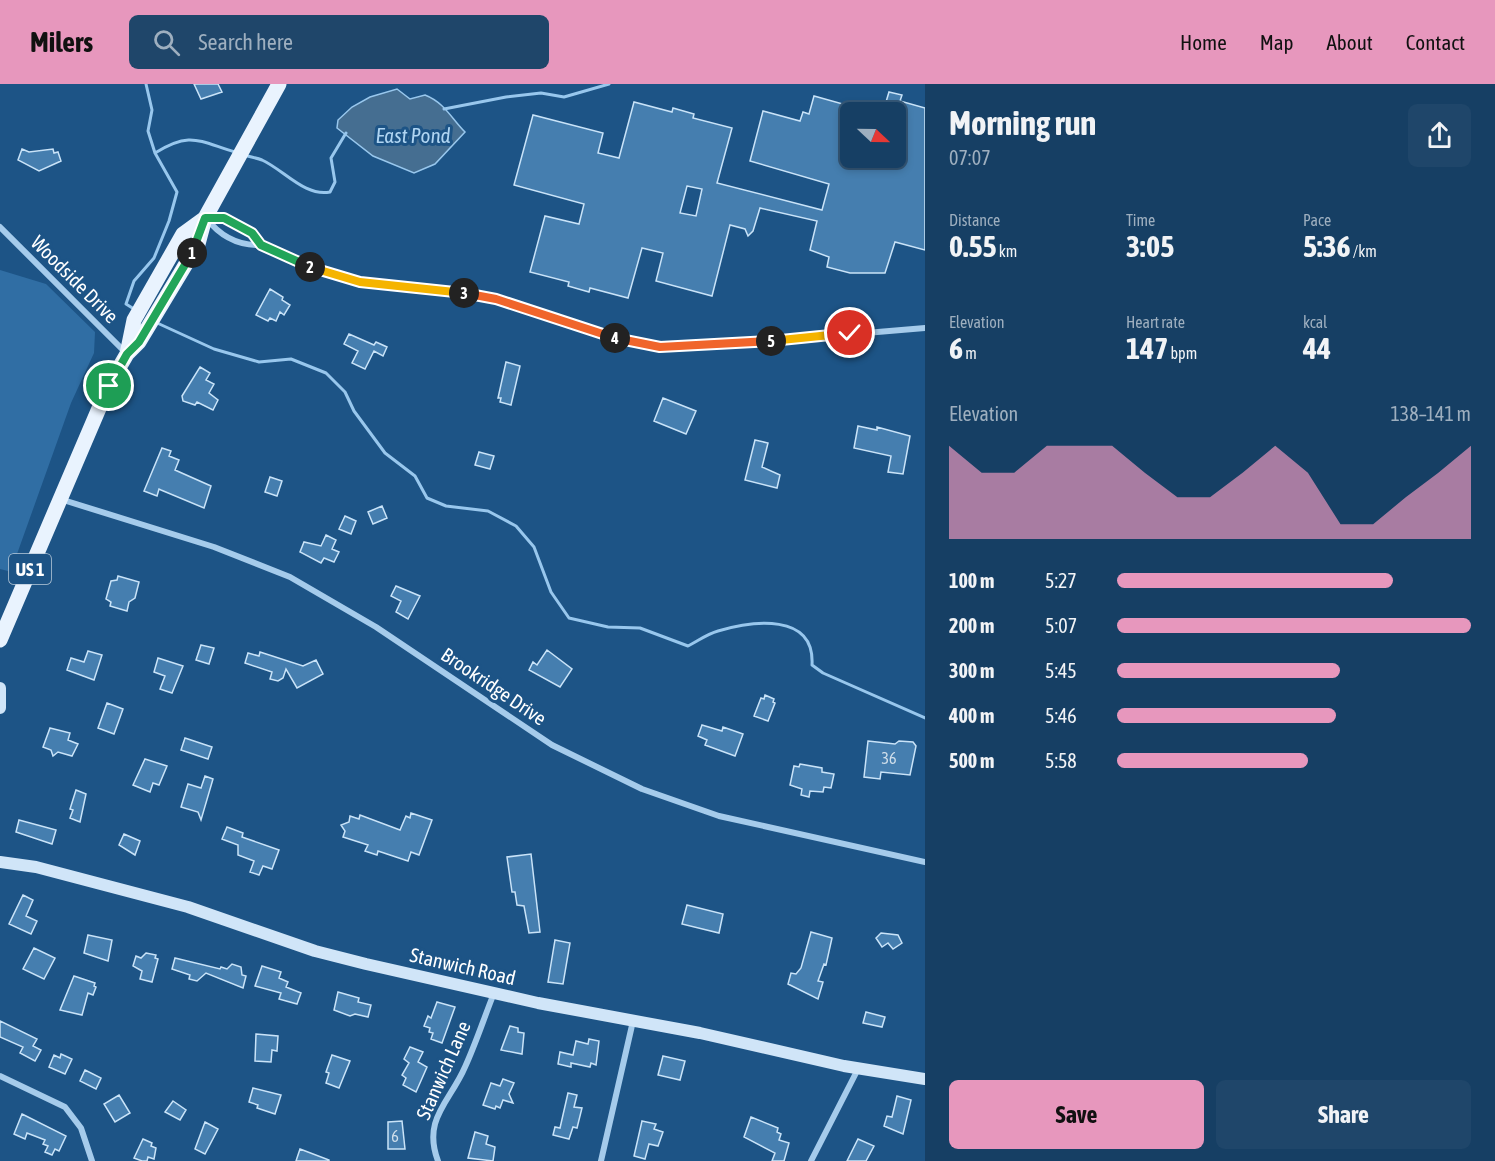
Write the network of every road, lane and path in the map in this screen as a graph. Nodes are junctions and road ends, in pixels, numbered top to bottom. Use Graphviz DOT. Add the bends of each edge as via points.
graph roads {
  1 [pos="279,84"];
  2 [pos="205,218"];
  3 [pos="0,227"];
  4 [pos="261,245"];
  5 [pos="140,324"];
  6 [pos="925,328"];
  7 [pos="127,354"];
  8 [pos="59,499"];
  9 [pos="0,640"];
  10 [pos="0,688"];
  11 [pos="0,708"];
  12 [pos="0,862"];
  13 [pos="925,862"];
  14 [pos="494,993"];
  15 [pos="633,1020"];
  16 [pos="858,1069"];
  17 [pos="0,1076"];
  18 [pos="925,1079"];
  19 [pos="92,1161"];
  20 [pos="438,1161"];
  21 [pos="601,1161"];
  22 [pos="812,1161"];
  1 -- 2 [label="main road, US 1"];
  2 -- 4 [label="street" via="224,218 252,233"];
  2 -- 4 [label="street" via="219,235 247,246"];
  2 -- 5 [label="main road, US 1" via="198,243 159,308"];
  2 -- 5 [label="main road, US 1" via="183,234 144,302"];
  3 -- 7 [label="street, Woodside Drive"];
  4 -- 6 [label="street" via="313,268 360,282 476,295 596,334 660,347"];
  5 -- 7 [label="main road, US 1"];
  7 -- 8 [label="main road, US 1" via="97,410"];
  8 -- 9 [label="main road, US 1"];
  8 -- 13 [label="street, Brookridge Drive" via="214,547 290,577 376,627 552,745 642,789 719,816"];
  10 -- 11 [label="street"];
  12 -- 14 [label="street, Stanwich Road" via="134,891 331,955"];
  14 -- 15 [label="street, Stanwich Road"];
  14 -- 20 [label="street, Stanwich Lane" via="464,1071 436,1118 432,1141"];
  15 -- 16 [label="street, Stanwich Road"];
  15 -- 21 [label="street"];
  16 -- 18 [label="street, Stanwich Road"];
  16 -- 22 [label="street"];
  17 -- 19 [label="street" via="64,1107 81,1128"];
}
